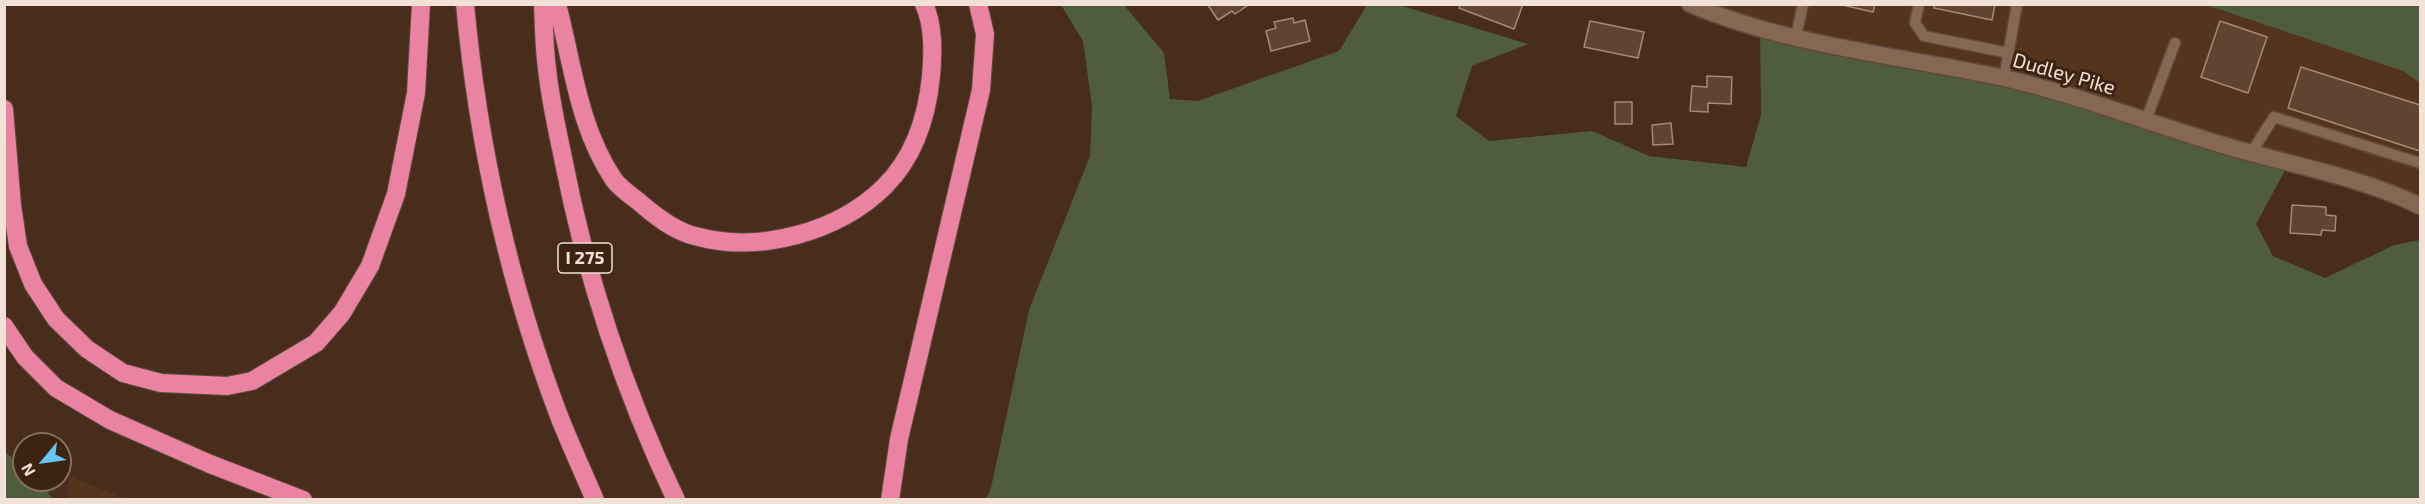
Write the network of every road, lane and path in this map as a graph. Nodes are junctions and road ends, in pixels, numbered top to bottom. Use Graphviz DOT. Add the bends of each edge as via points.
graph roads {
  1 [pos="421,4"];
  2 [pos="465,4"];
  3 [pos="543,4"];
  4 [pos="557,4"];
  5 [pos="924,4"];
  6 [pos="978,4"];
  7 [pos="1690,4"];
  8 [pos="1803,4"];
  9 [pos="1919,4"];
  10 [pos="2018,4"];
  11 [pos="1796,36"];
  12 [pos="2175,43"];
  13 [pos="2008,52"];
  14 [pos="2004,78"];
  15 [pos="4,109"];
  16 [pos="2146,120"];
  17 [pos="2251,153"];
  18 [pos="2421,163"];
  19 [pos="2421,206"];
  20 [pos="4,326"];
  21 [pos="303,500"];
  22 [pos="595,500"];
  23 [pos="676,500"];
  24 [pos="890,500"];
  1 -- 15 [label="highway" via="416,93 396,194 370,266 342,313 316,343 252,381 227,386 160,383 123,373 87,350 56,319 33,284 18,246"];
  2 -- 22 [label="highway" via="485,153 505,244 559,416"];
  3 -- 23 [label="highway, I 275" via="546,68 572,207 588,268 634,403"];
  4 -- 5 [label="highway" via="586,125 616,183 664,222 694,236 746,242 778,239 843,218 886,186 908,157 923,127 930,93 931,25"];
  6 -- 24 [label="highway" via="985,34 981,90 898,439"];
  7 -- 11 [label="street, Dudley Pike" via="1712,14"];
  8 -- 11 [label="lane"];
  9 -- 13 [label="lane" via="1915,23 1924,36"];
  10 -- 13 [label="lane"];
  11 -- 14 [label="street, Dudley Pike"];
  12 -- 16 [label="lane"];
  13 -- 14 [label="lane"];
  14 -- 16 [label="street, Dudley Pike" via="2062,92"];
  16 -- 17 [label="street, Dudley Pike"];
  17 -- 18 [label="lane" via="2274,117"];
  17 -- 19 [label="street, Dudley Pike" via="2350,180"];
  20 -- 21 [label="highway" via="25,357 56,388 110,420"];
}
